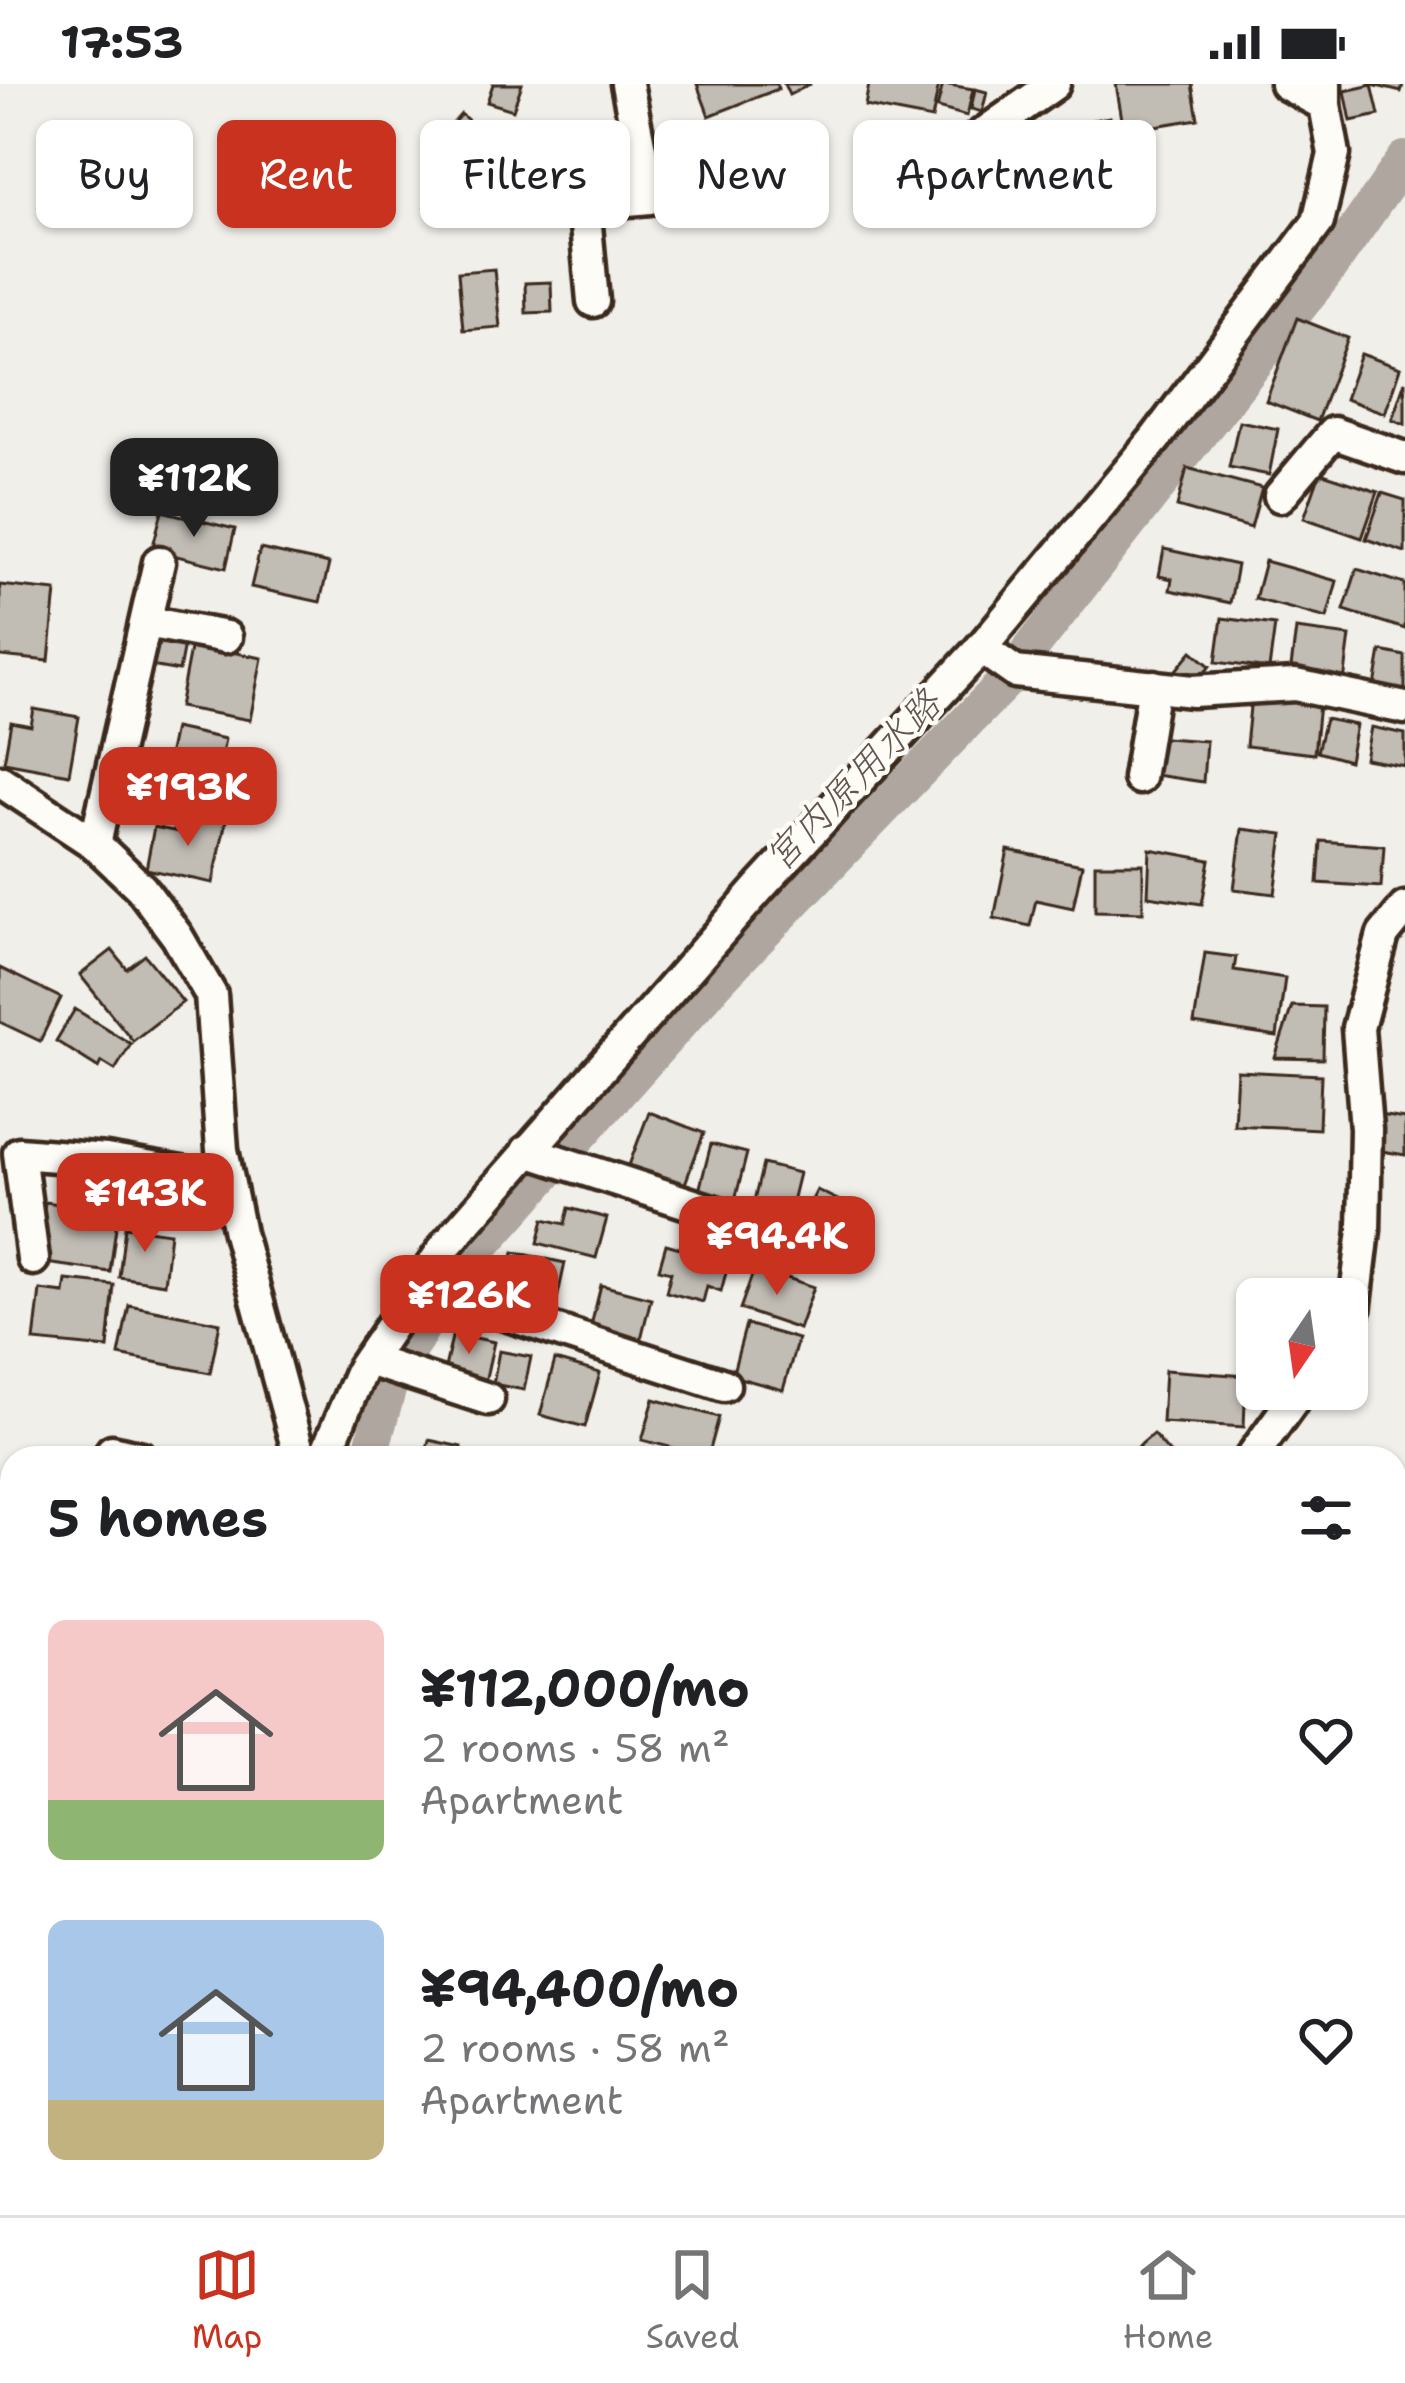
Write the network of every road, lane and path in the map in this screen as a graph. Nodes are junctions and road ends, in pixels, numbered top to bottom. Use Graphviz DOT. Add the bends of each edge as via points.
graph roads {
  1 [pos="627,84"];
  2 [pos="1054,84"];
  3 [pos="1286,84"];
  4 [pos="1325,95"];
  5 [pos="1003,120"];
  6 [pos="593,301"];
  7 [pos="1405,458"];
  8 [pos="1280,496"];
  9 [pos="159,562"];
  10 [pos="146,622"];
  11 [pos="226,637"];
  12 [pos="995,658"];
  13 [pos="1154,686"];
  14 [pos="1405,708"];
  15 [pos="1139,778"];
  16 [pos="0,781"];
  17 [pos="95,844"];
  18 [pos="1405,908"];
  19 [pos="528,1151"];
  20 [pos="228,1181"];
  21 [pos="780,1233"];
  22 [pos="33,1259"];
  23 [pos="1358,1278"];
  24 [pos="420,1286"];
  25 [pos="369,1361"];
  26 [pos="724,1385"];
  27 [pos="488,1399"];
  28 [pos="1286,1410"];
  29 [pos="297,1446"];
  30 [pos="330,1446"];
  31 [pos="1260,1446"];
  1 -- 6 [label="street" via="650,198 584,204"];
  2 -- 5 [label="street"];
  3 -- 4 [label="street"];
  4 -- 12 [label="street" via="1334,154 1318,222"];
  7 -- 8 [label="street" via="1333,433"];
  9 -- 10 [label="street"];
  10 -- 11 [label="street"];
  10 -- 17 [label="street"];
  12 -- 13 [label="street"];
  12 -- 19 [label="street" via="761,886"];
  13 -- 14 [label="street" via="1193,692 1294,685"];
  13 -- 15 [label="street"];
  16 -- 17 [label="street"];
  17 -- 20 [label="street" via="141,888 211,995"];
  18 -- 23 [label="street" via="1383,935 1358,1028 1366,1129"];
  19 -- 21 [label="street"];
  19 -- 24 [label="street"];
  20 -- 22 [label="street" via="19,1153"];
  20 -- 29 [label="street"];
  24 -- 25 [label="street"];
  24 -- 26 [label="street"];
  25 -- 27 [label="street"];
  25 -- 30 [label="street"];
  28 -- 31 [label="street"];
}
